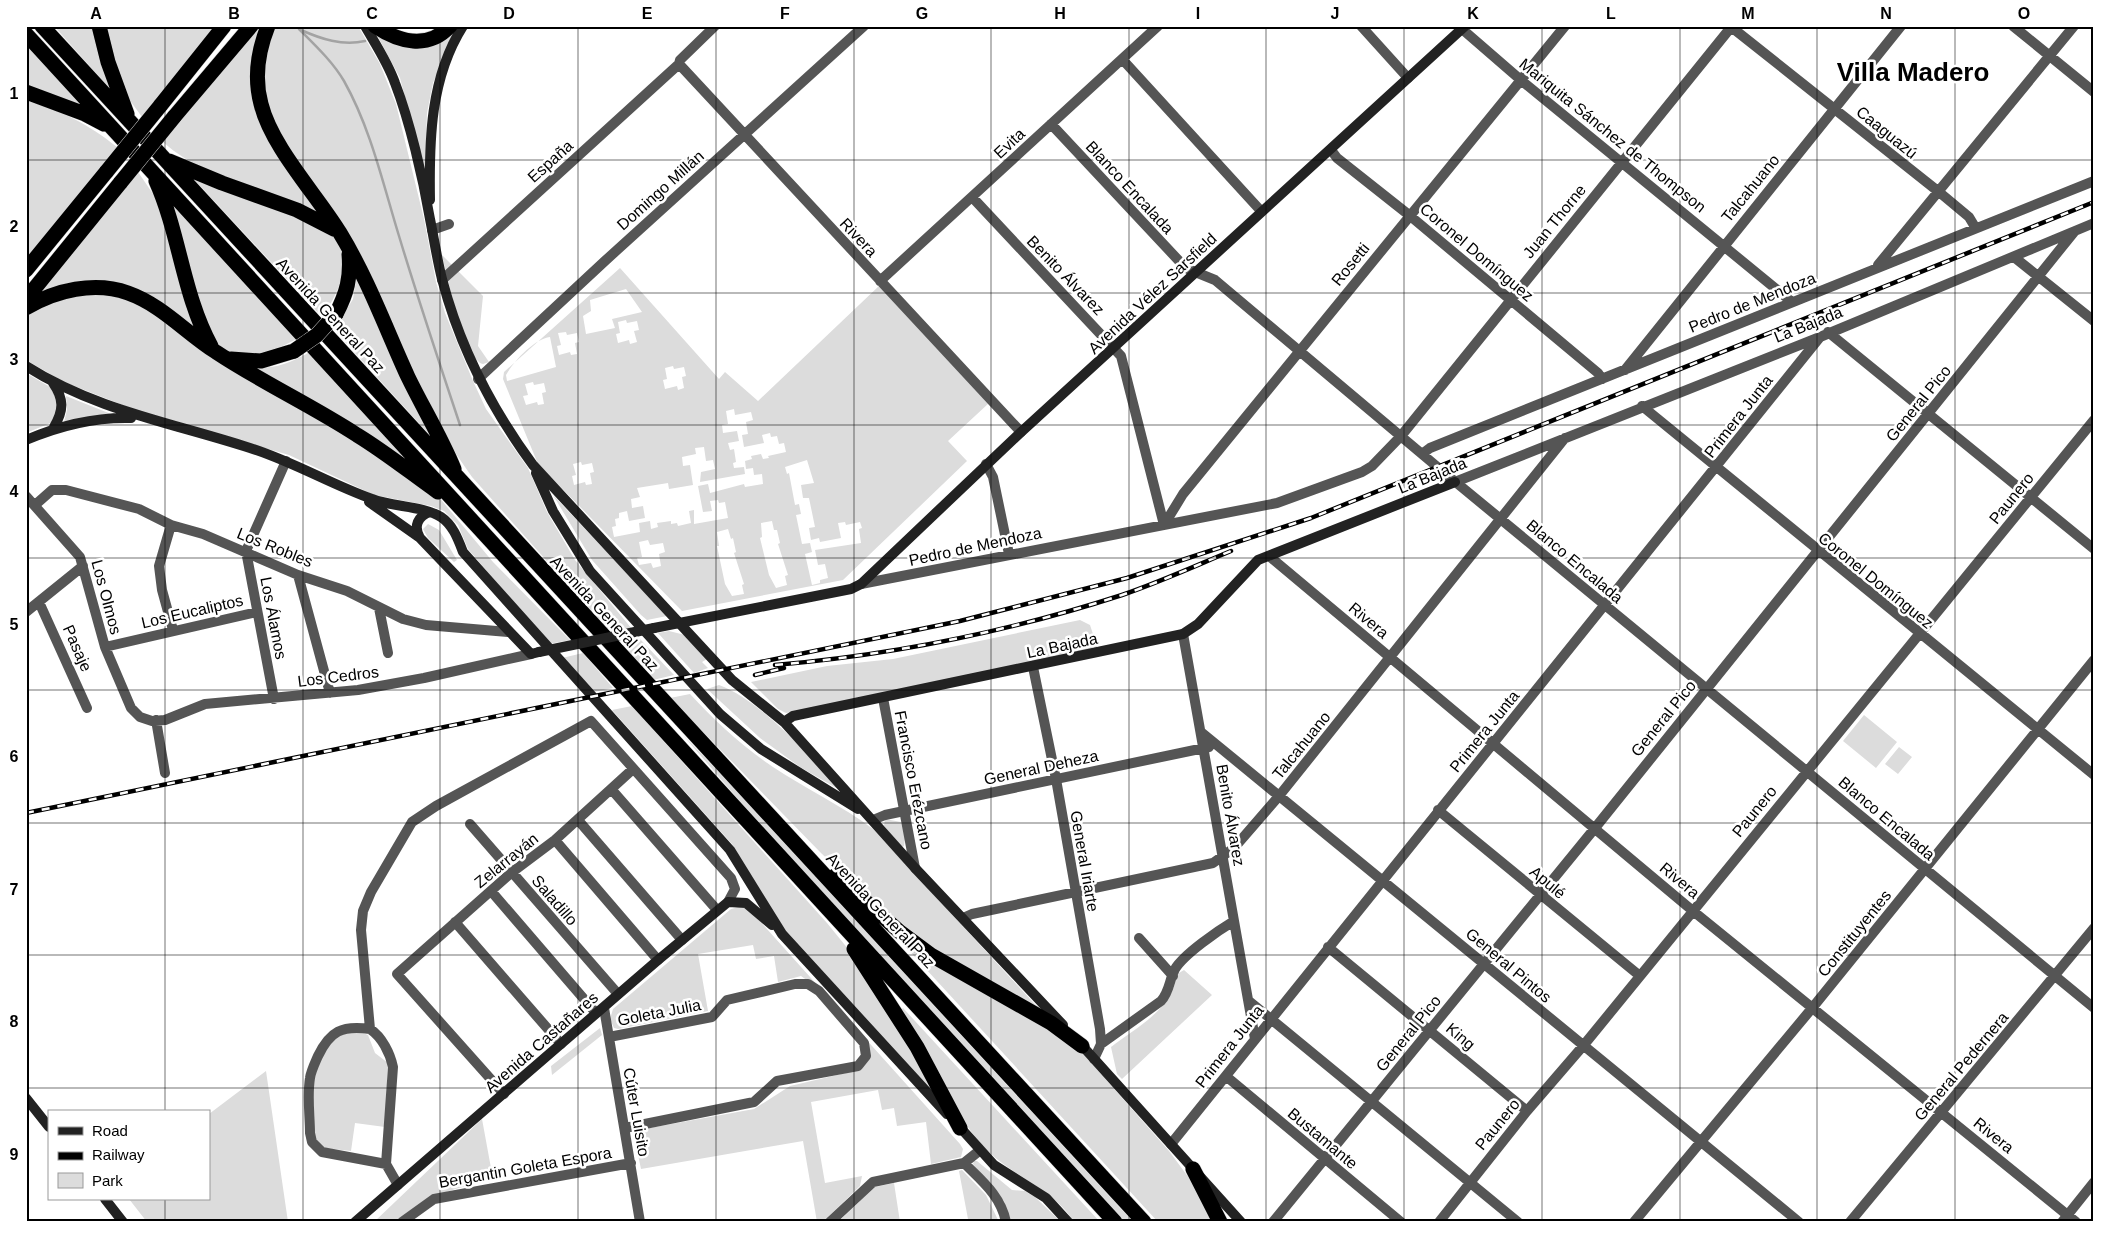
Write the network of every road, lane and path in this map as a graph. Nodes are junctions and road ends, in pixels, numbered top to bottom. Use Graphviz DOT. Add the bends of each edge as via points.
graph roads {
  1 [pos="42,26"];
  2 [pos="99,26"];
  3 [pos="224,26"];
  4 [pos="251,26"];
  5 [pos="268,26"];
  6 [pos="365,26"];
  7 [pos="375,26"];
  8 [pos="463,26"];
  9 [pos="715,26"];
  10 [pos="864,26"];
  11 [pos="1158,26"];
  12 [pos="1361,26"];
  13 [pos="1565,26"];
  14 [pos="1901,26"];
  15 [pos="2013,26"];
  16 [pos="2074,26"];
  17 [pos="1731,27"];
  18 [pos="1464,28"];
  19 [pos="451,32"];
  20 [pos="26,34"];
  21 [pos="2049,56"];
  22 [pos="1122,59"];
  23 [pos="679,62"];
  24 [pos="1408,78"];
  25 [pos="1522,81"];
  26 [pos="26,92"];
  27 [pos="2094,92"];
  28 [pos="1835,109"];
  29 [pos="130,122"];
  30 [pos="1051,124"];
  31 [pos="116,131"];
  32 [pos="745,134"];
  33 [pos="1331,150"];
  34 [pos="164,159"];
  35 [pos="1621,162"];
  36 [pos="152,170"];
  37 [pos="2094,181"];
  38 [pos="1939,192"];
  39 [pos="972,197"];
  40 [pos="1261,211"];
  41 [pos="1409,216"];
  42 [pos="430,219"];
  43 [pos="2094,223"];
  44 [pos="449,224"];
  45 [pos="1975,227"];
  46 [pos="432,230"];
  47 [pos="340,232"];
  48 [pos="2074,232"];
  49 [pos="1724,244"];
  50 [pos="348,247"];
  51 [pos="2014,257"];
  52 [pos="1876,267"];
  53 [pos="26,270"];
  54 [pos="1196,272"];
  55 [pos="2040,276"];
  56 [pos="442,280"];
  57 [pos="880,281"];
  58 [pos="26,299"];
  59 [pos="1511,299"];
  60 [pos="1792,302"];
  61 [pos="26,308"];
  62 [pos="2094,321"];
  63 [pos="1824,334"];
  64 [pos="1115,348"];
  65 [pos="1299,350"];
  66 [pos="220,354"];
  67 [pos="26,366"];
  68 [pos="1624,370"];
  69 [pos="478,379"];
  70 [pos="1602,379"];
  71 [pos="51,381"];
  72 [pos="1642,406"];
  73 [pos="1929,414"];
  74 [pos="142,418"];
  75 [pos="2094,420"];
  76 [pos="54,427"];
  77 [pos="1021,432"];
  78 [pos="1401,436"];
  79 [pos="1566,438"];
  80 [pos="26,440"];
  81 [pos="1422,454"];
  82 [pos="286,461"];
  83 [pos="986,464"];
  84 [pos="533,465"];
  85 [pos="1716,468"];
  86 [pos="457,477"];
  87 [pos="1455,482"];
  88 [pos="356,493"];
  89 [pos="26,496"];
  90 [pos="2032,497"];
  91 [pos="35,505"];
  92 [pos="461,508"];
  93 [pos="430,512"];
  94 [pos="1502,520"];
  95 [pos="171,524"];
  96 [pos="1164,525"];
  97 [pos="420,538"];
  98 [pos="2094,549"];
  99 [pos="246,551"];
  100 [pos="1817,551"];
  101 [pos="1009,554"];
  102 [pos="1269,556"];
  103 [pos="83,566"];
  104 [pos="298,575"];
  105 [pos="861,584"];
  106 [pos="39,602"];
  107 [pos="1604,604"];
  108 [pos="379,608"];
  109 [pos="26,612"];
  110 [pos="257,612"];
  111 [pos="680,622"];
  112 [pos="173,630"];
  113 [pos="508,632"];
  114 [pos="1183,634"];
  115 [pos="1918,634"];
  116 [pos="105,647"];
  117 [pos="388,653"];
  118 [pos="535,653"];
  119 [pos="1391,658"];
  120 [pos="2094,660"];
  121 [pos="1033,667"];
  122 [pos="1706,689"];
  123 [pos="330,693"];
  124 [pos="883,698"];
  125 [pos="274,699"];
  126 [pos="87,708"];
  127 [pos="140,717"];
  128 [pos="156,720"];
  129 [pos="784,722"];
  130 [pos="2037,729"];
  131 [pos="1201,732"];
  132 [pos="1216,744"];
  133 [pos="1494,745"];
  134 [pos="1204,750"];
  135 [pos="633,769"];
  136 [pos="1806,771"];
  137 [pos="165,773"];
  138 [pos="2094,775"];
  139 [pos="1056,779"];
  140 [pos="612,790"];
  141 [pos="1279,796"];
  142 [pos="1438,810"];
  143 [pos="904,811"];
  144 [pos="872,819"];
  145 [pos="578,820"];
  146 [pos="470,824"];
  147 [pos="1595,828"];
  148 [pos="785,832"];
  149 [pos="555,840"];
  150 [pos="1223,856"];
  151 [pos="915,868"];
  152 [pos="1925,869"];
  153 [pos="511,873"];
  154 [pos="1382,879"];
  155 [pos="491,891"];
  156 [pos="1075,892"];
  157 [pos="1541,895"];
  158 [pos="728,902"];
  159 [pos="824,905"];
  160 [pos="716,910"];
  161 [pos="1693,911"];
  162 [pos="963,918"];
  163 [pos="1234,921"];
  164 [pos="455,922"];
  165 [pos="2094,928"];
  166 [pos="782,934"];
  167 [pos="1139,938"];
  168 [pos="682,940"];
  169 [pos="1328,946"];
  170 [pos="658,960"];
  171 [pos="1484,964"];
  172 [pos="1173,976"];
  173 [pos="1640,976"];
  174 [pos="2054,976"];
  175 [pos="618,994"];
  176 [pos="1249,1001"];
  177 [pos="1813,1007"];
  178 [pos="2094,1008"];
  179 [pos="600,1010"];
  180 [pos="1270,1018"];
  181 [pos="370,1028"];
  182 [pos="1430,1030"];
  183 [pos="609,1037"];
  184 [pos="1255,1039"];
  185 [pos="560,1044"];
  186 [pos="1101,1044"];
  187 [pos="1082,1046"];
  188 [pos="1583,1046"];
  189 [pos="1094,1059"];
  190 [pos="858,1066"];
  191 [pos="1227,1077"];
  192 [pos="504,1094"];
  193 [pos="26,1098"];
  194 [pos="1372,1100"];
  195 [pos="1527,1112"];
  196 [pos="1942,1112"];
  197 [pos="48,1126"];
  198 [pos="625,1128"];
  199 [pos="960,1128"];
  200 [pos="1700,1141"];
  201 [pos="1171,1144"];
  202 [pos="979,1151"];
  203 [pos="1326,1159"];
  204 [pos="630,1163"];
  205 [pos="964,1163"];
  206 [pos="386,1164"];
  207 [pos="1194,1169"];
  208 [pos="2094,1182"];
  209 [pos="1470,1183"];
  210 [pos="398,1185"];
  211 [pos="106,1200"];
  212 [pos="2064,1218"];
  213 [pos="119,1221"];
  214 [pos="355,1222"];
  215 [pos="402,1222"];
  216 [pos="640,1222"];
  217 [pos="830,1222"];
  218 [pos="1006,1222"];
  219 [pos="1068,1222"];
  220 [pos="1115,1222"];
  221 [pos="1144,1222"];
  222 [pos="1220,1222"];
  223 [pos="1241,1222"];
  224 [pos="1273,1222"];
  225 [pos="1400,1222"];
  226 [pos="1439,1222"];
  227 [pos="1518,1222"];
  228 [pos="1634,1222"];
  229 [pos="1799,1222"];
  230 [pos="1850,1222"];
  231 [pos="2076,1222"];
  1 -- 29 [label="highway, Avenida General Paz"];
  2 -- 29 [label="highway"];
  3 -- 53 [label="highway, bridge"];
  4 -- 58 [label="highway, bridge"];
  5 -- 47 [label="highway" via="258,71 261,106 279,144"];
  6 -- 42 [label="street, Avenida General Paz" via="395,82"];
  7 -- 19 [label="highway" via="402,40 414,42"];
  8 -- 19 [label="street"];
  9 -- 23 [label="street, España"];
  10 -- 32 [label="street, Domingo Millán"];
  11 -- 22 [label="street, Evita"];
  12 -- 24 [label="street"];
  13 -- 25 [label="street, Rosetti"];
  14 -- 28 [label="street, Talcahuano"];
  15 -- 21 [label="street"];
  16 -- 21 [label="street"];
  17 -- 28 [label="street, Caaguazú"];
  17 -- 35 [label="street, Juan Thorne"];
  18 -- 24 [label="street, Avenida Vélez Sarsfield"];
  18 -- 25 [label="street, Mariquita Sánchez de Thompson"];
  19 -- 42 [label="street" via="432,114"];
  20 -- 31 [label="highway, Avenida General Paz"];
  21 -- 27 [label="street"];
  21 -- 38 [label="street"];
  22 -- 30 [label="street, Evita"];
  22 -- 40 [label="street"];
  23 -- 32 [label="street, Rivera"];
  23 -- 56 [label="street, España"];
  24 -- 33 [label="street, Avenida Vélez Sarsfield"];
  25 -- 35 [label="street, Mariquita Sánchez de Thompson"];
  25 -- 41 [label="street, Rosetti"];
  26 -- 31 [label="highway" via="85,114"];
  28 -- 38 [label="street, Caaguazú"];
  28 -- 49 [label="street, Talcahuano"];
  29 -- 34 [label="highway, Avenida General Paz"];
  30 -- 39 [label="street, Evita"];
  30 -- 54 [label="street, Blanco Encalada" via="1181,263"];
  31 -- 36 [label="highway, Avenida General Paz"];
  32 -- 57 [label="street, Rivera"];
  32 -- 69 [label="street, Domingo Millán"];
  33 -- 40 [label="street, Avenida Vélez Sarsfield"];
  33 -- 41 [label="street, Coronel Domínguez"];
  34 -- 47 [label="highway" via="297,210"];
  34 -- 86 [label="highway, Avenida General Paz"];
  35 -- 49 [label="street, Mariquita Sánchez de Thompson"];
  35 -- 59 [label="street, Juan Thorne"];
  36 -- 66 [label="highway" via="172,226 200,326"];
  36 -- 92 [label="highway, Avenida General Paz"];
  37 -- 45 [label="street, Pedro de Mendoza"];
  38 -- 45 [label="street, Caaguazú" via="1969,217"];
  38 -- 52 [label="street"];
  39 -- 57 [label="street, Evita"];
  39 -- 64 [label="street, Benito Álvarez"];
  40 -- 54 [label="street, Avenida Vélez Sarsfield"];
  41 -- 59 [label="street, Coronel Domínguez"];
  41 -- 65 [label="street, Rosetti"];
  42 -- 46 [label="street, Avenida General Paz"];
  43 -- 48 [label="street, La Bajada"];
  44 -- 46 [label="street"];
  45 -- 52 [label="street, Pedro de Mendoza"];
  46 -- 56 [label="street, Avenida General Paz"];
  47 -- 50 [label="highway"];
  48 -- 51 [label="street, La Bajada"];
  48 -- 55 [label="street, General Pico"];
  49 -- 60 [label="street, Mariquita Sánchez de Thompson"];
  49 -- 68 [label="street, Talcahuano"];
  50 -- 66 [label="highway, bridge" via="351,272 348,289 336,314 317,335 294,351 262,361"];
  50 -- 86 [label="highway"];
  51 -- 55 [label="street"];
  51 -- 63 [label="street, La Bajada"];
  52 -- 60 [label="street, Pedro de Mendoza"];
  54 -- 64 [label="street, Avenida Vélez Sarsfield"];
  54 -- 65 [label="street, Blanco Encalada" via="1215,280"];
  55 -- 62 [label="street"];
  55 -- 73 [label="street, General Pico"];
  56 -- 69 [label="street, Avenida General Paz" via="457,329"];
  57 -- 77 [label="street, Rivera"];
  59 -- 70 [label="street, Coronel Domínguez"];
  59 -- 78 [label="street, Juan Thorne"];
  60 -- 68 [label="street, Pedro de Mendoza"];
  61 -- 66 [label="highway" via="42,298 103,287 128,293 151,304"];
  63 -- 72 [label="street, La Bajada"];
  63 -- 73 [label="street"];
  63 -- 85 [label="street, Primera Junta"];
  64 -- 77 [label="street, Avenida Vélez Sarsfield"];
  64 -- 96 [label="street, Benito Álvarez" via="1124,360"];
  65 -- 78 [label="street, Blanco Encalada"];
  65 -- 96 [label="street, Rosetti" via="1183,494"];
  66 -- 92 [label="highway" via="357,434"];
  67 -- 71 [label="street"];
  68 -- 70 [label="street, Pedro de Mendoza"];
  69 -- 84 [label="street, Avenida General Paz" via="509,433"];
  70 -- 81 [label="street, Pedro de Mendoza"];
  71 -- 74 [label="street"];
  71 -- 76 [label="street" via="60,393 62,403 62,414"];
  72 -- 79 [label="street, La Bajada"];
  72 -- 85 [label="street, Coronel Domínguez"];
  73 -- 90 [label="street"];
  73 -- 100 [label="street, General Pico"];
  74 -- 76 [label="street" via="113,417"];
  74 -- 82 [label="street" via="249,447"];
  75 -- 90 [label="street, Paunero"];
  76 -- 80 [label="street"];
  77 -- 83 [label="street, Avenida Vélez Sarsfield"];
  78 -- 81 [label="street, Blanco Encalada"];
  78 -- 96 [label="street, Pedro de Mendoza" via="1362,472 1296,498"];
  79 -- 87 [label="street, La Bajada"];
  79 -- 94 [label="street, Talcahuano"];
  81 -- 87 [label="street, Blanco Encalada"];
  82 -- 88 [label="street"];
  82 -- 99 [label="street"];
  83 -- 101 [label="street" via="992,477"];
  83 -- 105 [label="street, Avenida Vélez Sarsfield"];
  84 -- 111 [label="street, Avenida General Paz"];
  84 -- 144 [label="street, Avenida General Paz" via="553,511 590,571 720,714 761,749"];
  85 -- 100 [label="street, Coronel Domínguez"];
  85 -- 107 [label="street, Primera Junta"];
  86 -- 148 [label="highway, Avenida General Paz"];
  87 -- 94 [label="street, Blanco Encalada"];
  87 -- 102 [label="street, La Bajada"];
  88 -- 93 [label="street" via="386,504"];
  88 -- 97 [label="street"];
  89 -- 91 [label="street, Los Olmos"];
  90 -- 98 [label="street"];
  90 -- 115 [label="street, Paunero"];
  91 -- 95 [label="street, Los Robles" via="52,490 66,490 139,509"];
  91 -- 103 [label="street, Los Olmos" via="75,550"];
  92 -- 159 [label="highway, Avenida General Paz"];
  93 -- 97 [label="street" via="417,522"];
  93 -- 166 [label="street" via="448,522 463,552 730,850"];
  94 -- 107 [label="street, Blanco Encalada"];
  94 -- 119 [label="street, Talcahuano"];
  95 -- 99 [label="street, Los Robles"];
  95 -- 112 [label="street" via="159,566"];
  96 -- 101 [label="street, Pedro de Mendoza"];
  97 -- 113 [label="street"];
  99 -- 104 [label="street, Los Robles"];
  99 -- 110 [label="street, Los Álamos"];
  100 -- 115 [label="street, Coronel Domínguez"];
  100 -- 122 [label="street, General Pico"];
  101 -- 105 [label="street, Pedro de Mendoza"];
  102 -- 114 [label="street, La Bajada" via="1251,565 1198,624"];
  102 -- 119 [label="street, Rivera"];
  103 -- 106 [label="street"];
  103 -- 116 [label="street, Los Olmos"];
  104 -- 108 [label="street, Los Robles" via="347,591"];
  104 -- 123 [label="street"];
  105 -- 111 [label="street, Pedro de Mendoza" via="850,589"];
  106 -- 109 [label="street"];
  106 -- 126 [label="street, Pasaje"];
  107 -- 122 [label="street, Blanco Encalada"];
  107 -- 133 [label="street, Primera Junta"];
  108 -- 113 [label="street, Los Robles" via="426,625"];
  108 -- 117 [label="street"];
  110 -- 112 [label="street, Los Eucaliptos"];
  110 -- 125 [label="street, Los Álamos"];
  111 -- 118 [label="street, Pedro de Mendoza, bridge"];
  111 -- 129 [label="street, Avenida General Paz" via="732,680"];
  112 -- 116 [label="street, Los Eucaliptos"];
  113 -- 118 [label="street"];
  114 -- 121 [label="street, La Bajada"];
  114 -- 131 [label="street, Benito Álvarez"];
  115 -- 130 [label="street, Coronel Domínguez"];
  115 -- 136 [label="street, Paunero"];
  116 -- 127 [label="street, Los Olmos" via="131,708"];
  118 -- 123 [label="street, Los Cedros" via="409,681"];
  119 -- 133 [label="street, Rivera"];
  119 -- 141 [label="street, Talcahuano"];
  120 -- 130 [label="street, Constituyentes"];
  121 -- 124 [label="street, La Bajada"];
  121 -- 139 [label="street, General Iriarte"];
  122 -- 136 [label="street, Blanco Encalada"];
  122 -- 147 [label="street, General Pico"];
  123 -- 125 [label="street, Los Cedros"];
  124 -- 129 [label="street, La Bajada" via="793,716"];
  124 -- 143 [label="street, Francisco Erézcano"];
  125 -- 128 [label="street, Los Cedros" via="205,704 165,720"];
  127 -- 128 [label="street, Los Cedros"];
  128 -- 137 [label="street"];
  129 -- 144 [label="street, Avenida General Paz"];
  130 -- 138 [label="street, Coronel Domínguez"];
  130 -- 152 [label="street, Constituyentes"];
  131 -- 132 [label="street, General Pintos"];
  131 -- 134 [label="street, Benito Álvarez"];
  132 -- 134 [label="street, General Deheza"];
  132 -- 141 [label="street, General Pintos"];
  133 -- 142 [label="street, Primera Junta"];
  133 -- 147 [label="street, Rivera"];
  134 -- 139 [label="street, General Deheza"];
  134 -- 150 [label="street, Benito Álvarez"];
  135 -- 140 [label="street, Zelarrayán"];
  135 -- 158 [label="street" via="731,878 735,889"];
  135 -- 181 [label="street" via="591,722 412,822 371,892 363,912 361,930"];
  136 -- 152 [label="street, Blanco Encalada"];
  136 -- 161 [label="street, Paunero"];
  139 -- 143 [label="street, General Deheza"];
  139 -- 156 [label="street, General Iriarte"];
  140 -- 145 [label="street, Zelarrayán"];
  140 -- 160 [label="street"];
  141 -- 150 [label="street, Talcahuano" via="1234,848"];
  141 -- 154 [label="street, General Pintos"];
  142 -- 154 [label="street, Primera Junta"];
  142 -- 157 [label="street, Apulé"];
  143 -- 144 [label="street, General Deheza"];
  143 -- 151 [label="street, Francisco Erézcano"];
  144 -- 151 [label="street, Avenida General Paz"];
  145 -- 149 [label="street, Zelarrayán"];
  145 -- 168 [label="street"];
  146 -- 153 [label="street, Saladillo"];
  147 -- 157 [label="street, General Pico"];
  147 -- 161 [label="street, Rivera"];
  148 -- 187 [label="highway" via="931,955 1051,1023"];
  148 -- 221 [label="highway, Avenida General Paz"];
  149 -- 153 [label="street, Zelarrayán"];
  149 -- 170 [label="street"];
  150 -- 156 [label="street, Talcahuano" via="1213,863"];
  150 -- 163 [label="street, Benito Álvarez"];
  151 -- 162 [label="street, Avenida General Paz"];
  152 -- 174 [label="street, Blanco Encalada"];
  152 -- 177 [label="street, Constituyentes"];
  153 -- 155 [label="street, Zelarrayán"];
  153 -- 175 [label="street, Saladillo"];
  154 -- 169 [label="street, Primera Junta"];
  154 -- 171 [label="street, General Pintos"];
  155 -- 164 [label="street, Zelarrayán"];
  155 -- 179 [label="street"];
  156 -- 162 [label="street, Talcahuano"];
  156 -- 186 [label="street, General Iriarte"];
  157 -- 171 [label="street, General Pico"];
  157 -- 173 [label="street, Apulé"];
  158 -- 160 [label="street, Avenida Castañares"];
  158 -- 166 [label="street" via="738,901 753,907"];
  159 -- 199 [label="highway" via="917,1047"];
  159 -- 220 [label="highway, Avenida General Paz"];
  160 -- 168 [label="street, Avenida Castañares"];
  161 -- 173 [label="street, Paunero"];
  161 -- 177 [label="street, Rivera"];
  162 -- 187 [label="street, Avenida General Paz"];
  163 -- 172 [label="street" via="1214,933 1178,965"];
  163 -- 176 [label="street, Benito Álvarez"];
  164 -- 185 [label="street"];
  164 -- 192 [label="street, Zelarrayán" via="397,974"];
  165 -- 174 [label="street, General Pedernera"];
  166 -- 199 [label="street"];
  167 -- 172 [label="street"];
  168 -- 170 [label="street, Avenida Castañares"];
  169 -- 180 [label="street, Primera Junta"];
  169 -- 182 [label="street, King"];
  170 -- 175 [label="street, Avenida Castañares"];
  171 -- 182 [label="street, General Pico"];
  171 -- 188 [label="street, General Pintos"];
  172 -- 186 [label="street" via="1161,1001"];
  173 -- 188 [label="street, Paunero"];
  174 -- 178 [label="street, Blanco Encalada"];
  174 -- 196 [label="street, General Pedernera"];
  175 -- 179 [label="street, Avenida Castañares"];
  176 -- 180 [label="street"];
  176 -- 184 [label="street, Benito Álvarez"];
  177 -- 196 [label="street, Rivera"];
  177 -- 200 [label="street, Constituyentes"];
  179 -- 183 [label="street, Cúter Luisito"];
  179 -- 185 [label="street, Avenida Castañares"];
  180 -- 184 [label="street, Primera Junta"];
  180 -- 194 [label="street"];
  181 -- 206 [label="street" via="378,1034 393,1067"];
  181 -- 206 [label="street" via="344,1028 323,1045 310,1078 310,1133 312,1142 322,1152"];
  182 -- 194 [label="street, General Pico"];
  182 -- 195 [label="street, King"];
  183 -- 190 [label="street, Goleta Julia" via="712,1017 727,1000 795,984 808,984 819,991 864,1043 866,1056"];
  183 -- 198 [label="street, Cúter Luisito"];
  184 -- 191 [label="street, Primera Junta"];
  185 -- 192 [label="street, Avenida Castañares"];
  186 -- 189 [label="street"];
  187 -- 189 [label="street, Avenida General Paz"];
  188 -- 195 [label="street, Paunero"];
  188 -- 200 [label="street, General Pintos"];
  189 -- 201 [label="street, Avenida General Paz"];
  190 -- 198 [label="street, Bergantin Goleta Espora" via="777,1081 754,1102"];
  191 -- 201 [label="street, Primera Junta"];
  191 -- 203 [label="street, Bustamante"];
  192 -- 210 [label="street, Avenida Castañares"];
  193 -- 197 [label="street"];
  194 -- 203 [label="street, General Pico"];
  194 -- 209 [label="street"];
  195 -- 209 [label="street, Paunero"];
  196 -- 212 [label="street, Rivera"];
  196 -- 230 [label="street, General Pedernera"];
  198 -- 204 [label="street, Cúter Luisito"];
  199 -- 202 [label="street"];
  200 -- 228 [label="street, Constituyentes"];
  200 -- 229 [label="street, General Pintos"];
  201 -- 207 [label="street, Avenida General Paz"];
  202 -- 205 [label="street"];
  202 -- 219 [label="street" via="1007,1175 1046,1198"];
  203 -- 224 [label="street, General Pico"];
  203 -- 225 [label="street, Bustamante"];
  204 -- 215 [label="street, Bergantin Goleta Espora" via="434,1199"];
  204 -- 216 [label="street, Cúter Luisito"];
  205 -- 217 [label="street" via="873,1182"];
  205 -- 218 [label="street" via="1000,1203"];
  206 -- 210 [label="street"];
  207 -- 222 [label="highway"];
  207 -- 223 [label="street, Avenida General Paz"];
  208 -- 212 [label="street"];
  209 -- 226 [label="street, Paunero"];
  209 -- 227 [label="street"];
  210 -- 214 [label="street, Avenida Castañares"];
  211 -- 213 [label="street"];
  212 -- 231 [label="street, Rivera"];
}
